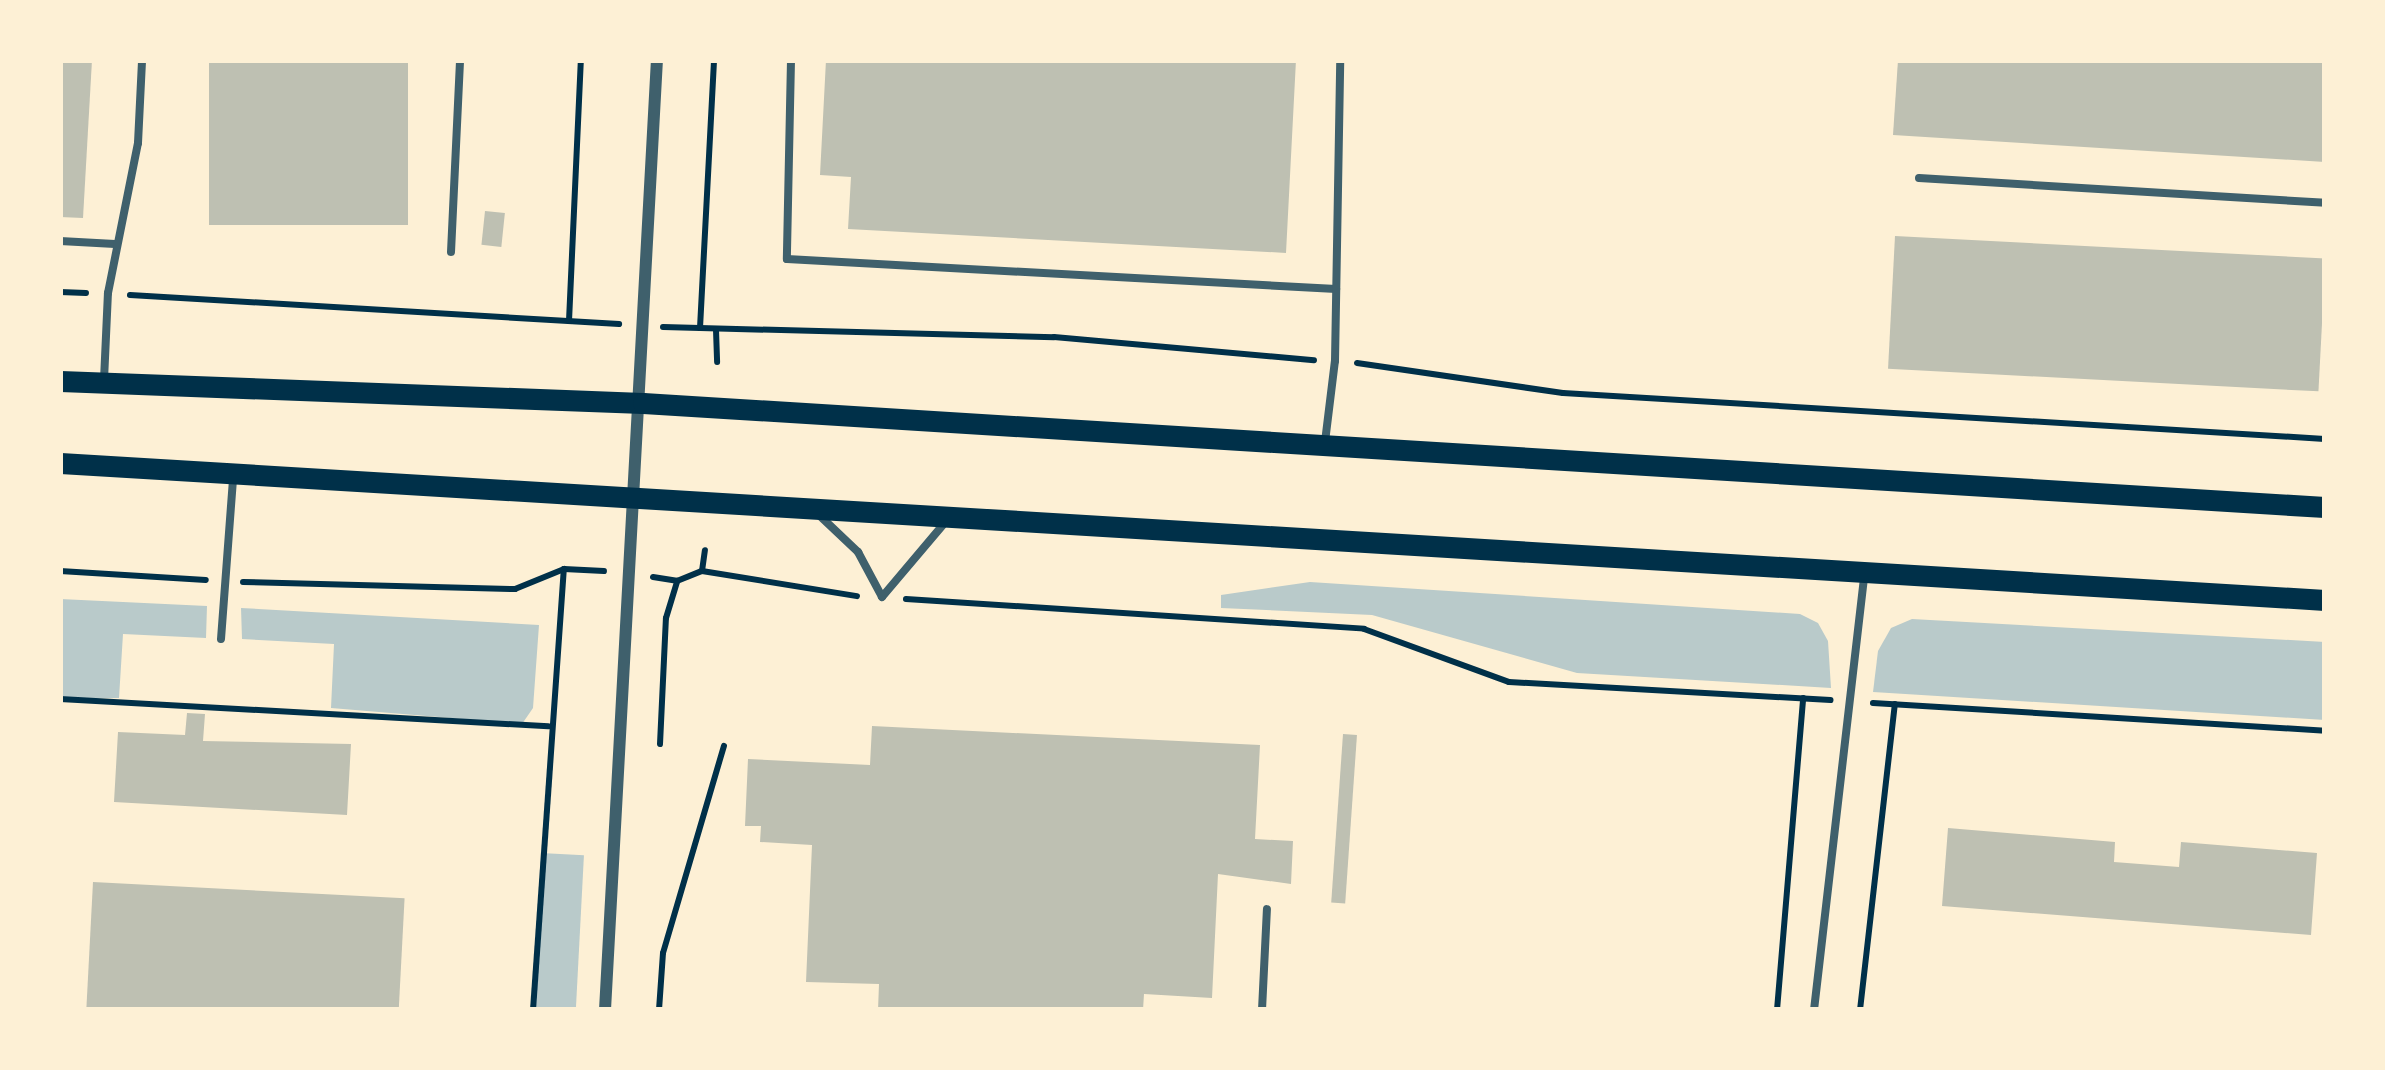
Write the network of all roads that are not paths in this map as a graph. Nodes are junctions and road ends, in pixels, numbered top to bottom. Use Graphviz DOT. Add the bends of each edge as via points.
graph roads {
  1 [pos="142,60"];
  2 [pos="460,60"];
  3 [pos="657,60"];
  4 [pos="791,60"];
  5 [pos="1340,60"];
  6 [pos="1918,178"];
  7 [pos="2325,203"];
  8 [pos="60,241"];
  9 [pos="115,244"];
  10 [pos="451,253"];
  11 [pos="1336,289"];
  12 [pos="60,381"];
  13 [pos="104,381"];
  14 [pos="644,403"];
  15 [pos="1325,445"];
  16 [pos="60,463"];
  17 [pos="234,472"];
  18 [pos="638,496"];
  19 [pos="809,506"];
  20 [pos="2325,507"];
  21 [pos="953,514"];
  22 [pos="1864,569"];
  23 [pos="2325,600"];
  24 [pos="221,639"];
  25 [pos="1267,909"];
  26 [pos="605,1010"];
  27 [pos="1262,1010"];
  28 [pos="1814,1010"];
  1 -- 9 [label="lane" via="138,143"];
  2 -- 10 [label="lane"];
  3 -- 14 [label="street"];
  4 -- 11 [label="lane" via="787,259"];
  5 -- 11 [label="lane"];
  6 -- 7 [label="lane"];
  8 -- 9 [label="lane"];
  9 -- 13 [label="lane"];
  11 -- 15 [label="lane"];
  12 -- 13 [label="main road"];
  13 -- 14 [label="main road"];
  14 -- 15 [label="main road"];
  14 -- 18 [label="street"];
  15 -- 20 [label="main road"];
  16 -- 17 [label="main road"];
  17 -- 18 [label="main road"];
  17 -- 24 [label="lane"];
  18 -- 19 [label="main road"];
  18 -- 26 [label="street"];
  19 -- 21 [label="main road"];
  19 -- 21 [label="lane" via="858,552 882,597"];
  21 -- 22 [label="main road"];
  22 -- 23 [label="main road"];
  22 -- 28 [label="lane"];
  25 -- 27 [label="lane"];
}
